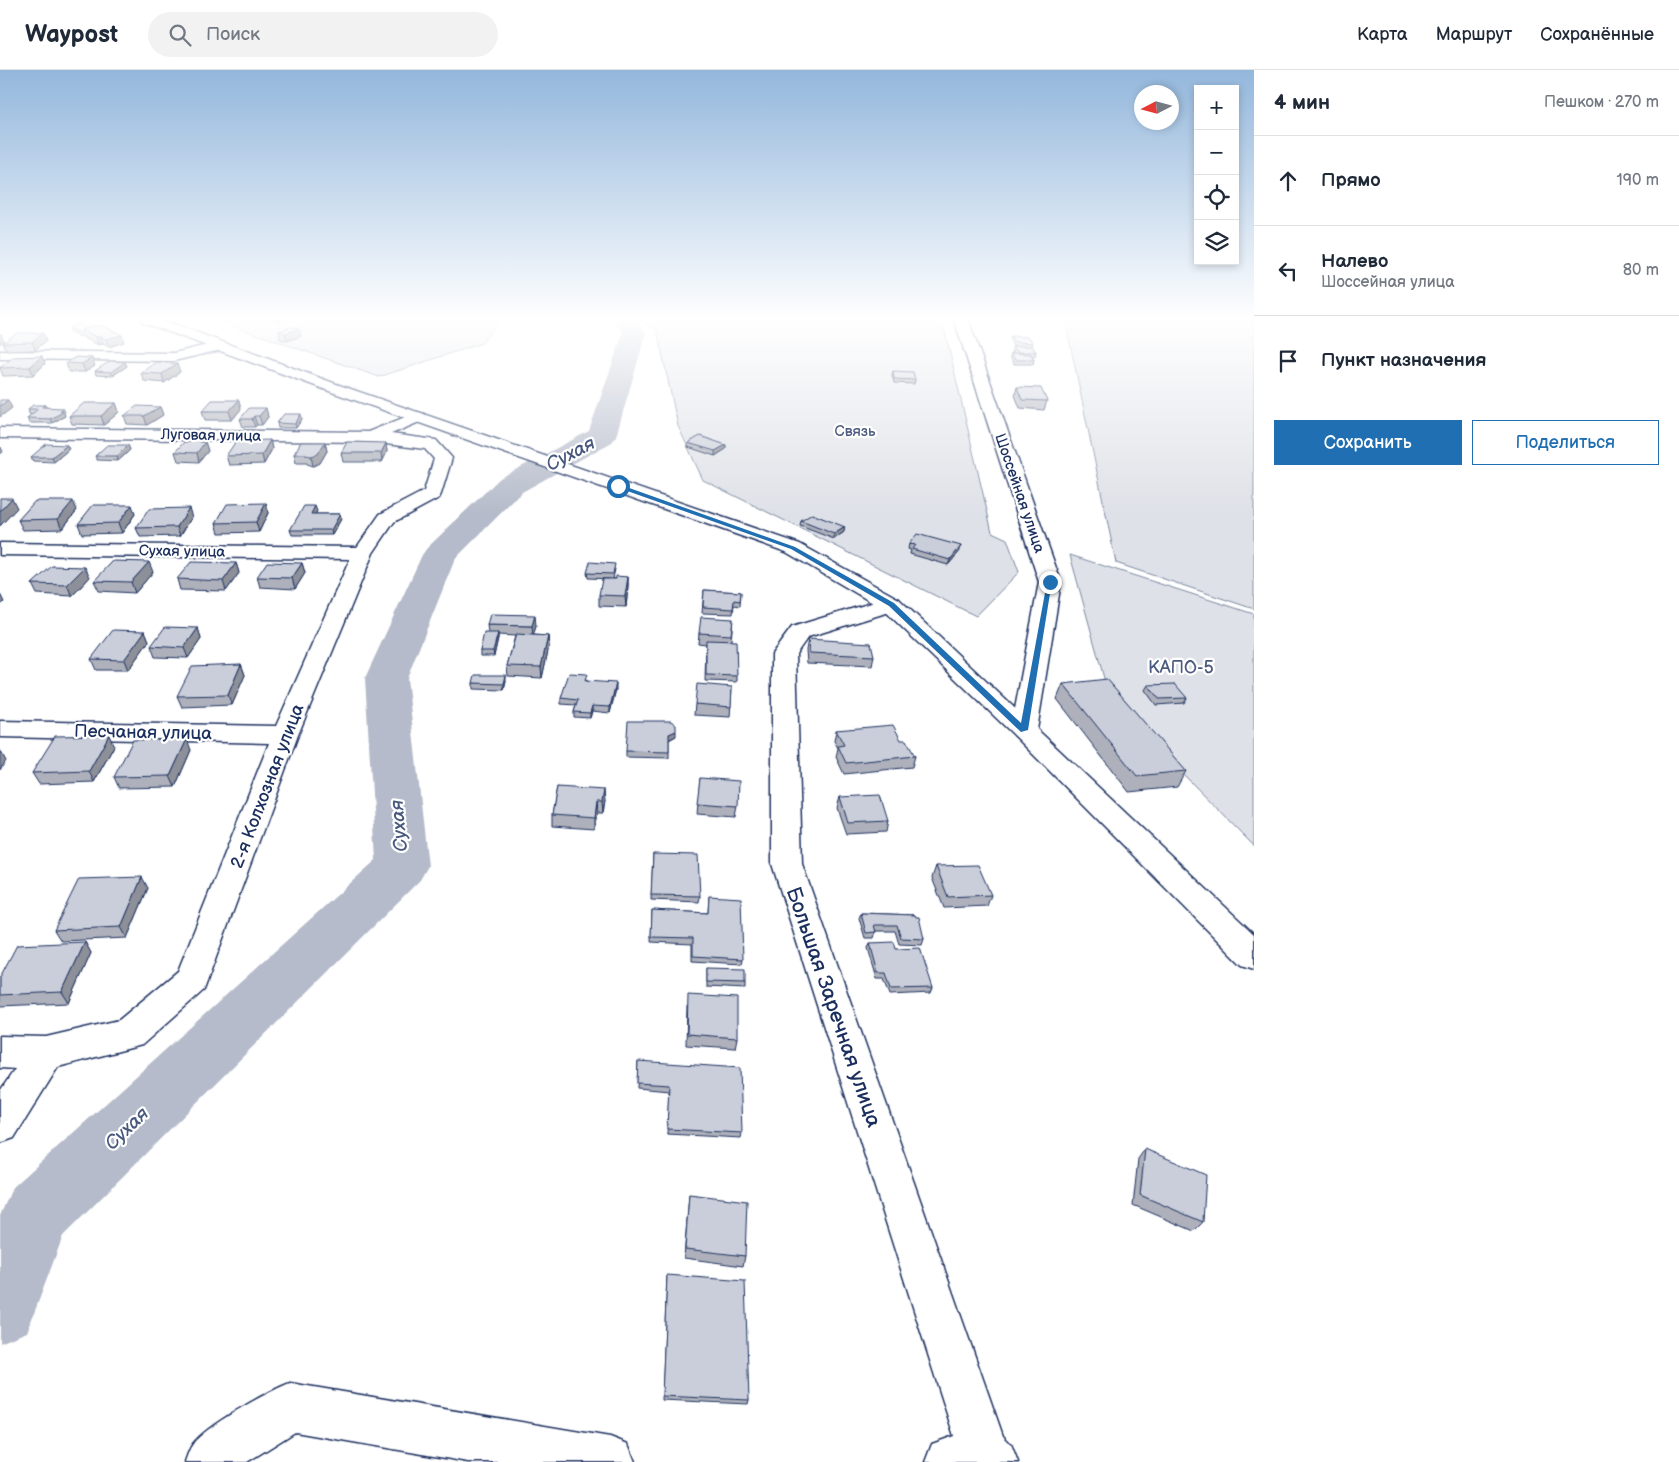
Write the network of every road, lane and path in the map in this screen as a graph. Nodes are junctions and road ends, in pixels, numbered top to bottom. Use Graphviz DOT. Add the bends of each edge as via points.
graph roads {
  1 [pos="326,384"];
  2 [pos="983,384"];
  3 [pos="418,417"];
  4 [pos="0,433"];
  5 [pos="370,437"];
  6 [pos="0,549"];
  7 [pos="363,553"];
  8 [pos="892,604"];
  9 [pos="0,729"];
  10 [pos="1024,730"];
  11 [pos="286,735"];
  12 [pos="1254,955"];
  13 [pos="0,1052"];
  14 [pos="46,1053"];
  15 [pos="0,1125"];
  16 [pos="976,1459"];
  17 [pos="210,1462"];
  18 [pos="610,1462"];
  1 -- 3 [label="street"];
  2 -- 10 [label="street, Шоссейная улица" via="1050,582"];
  3 -- 5 [label="street, Луговая улица"];
  3 -- 8 [label="street" via="793,548"];
  4 -- 5 [label="street, Луговая улица"];
  5 -- 7 [label="street, 2-я Колхозная улица" via="430,444 443,458 432,494 388,518"];
  6 -- 7 [label="street, Сухая улица"];
  7 -- 11 [label="street, 2-я Колхозная улица"];
  8 -- 10 [label="street"];
  8 -- 16 [label="street, Большая Заречная улица" via="800,632 784,654 787,864"];
  9 -- 11 [label="street, Песчаная улица"];
  10 -- 12 [label="street"];
  11 -- 14 [label="street, 2-я Колхозная улица" via="192,980 129,1034"];
  13 -- 14 [label="street, 2-я Колхозная улица"];
  14 -- 15 [label="street"];
  17 -- 18 [label="street" via="226,1447 290,1407"];
}
